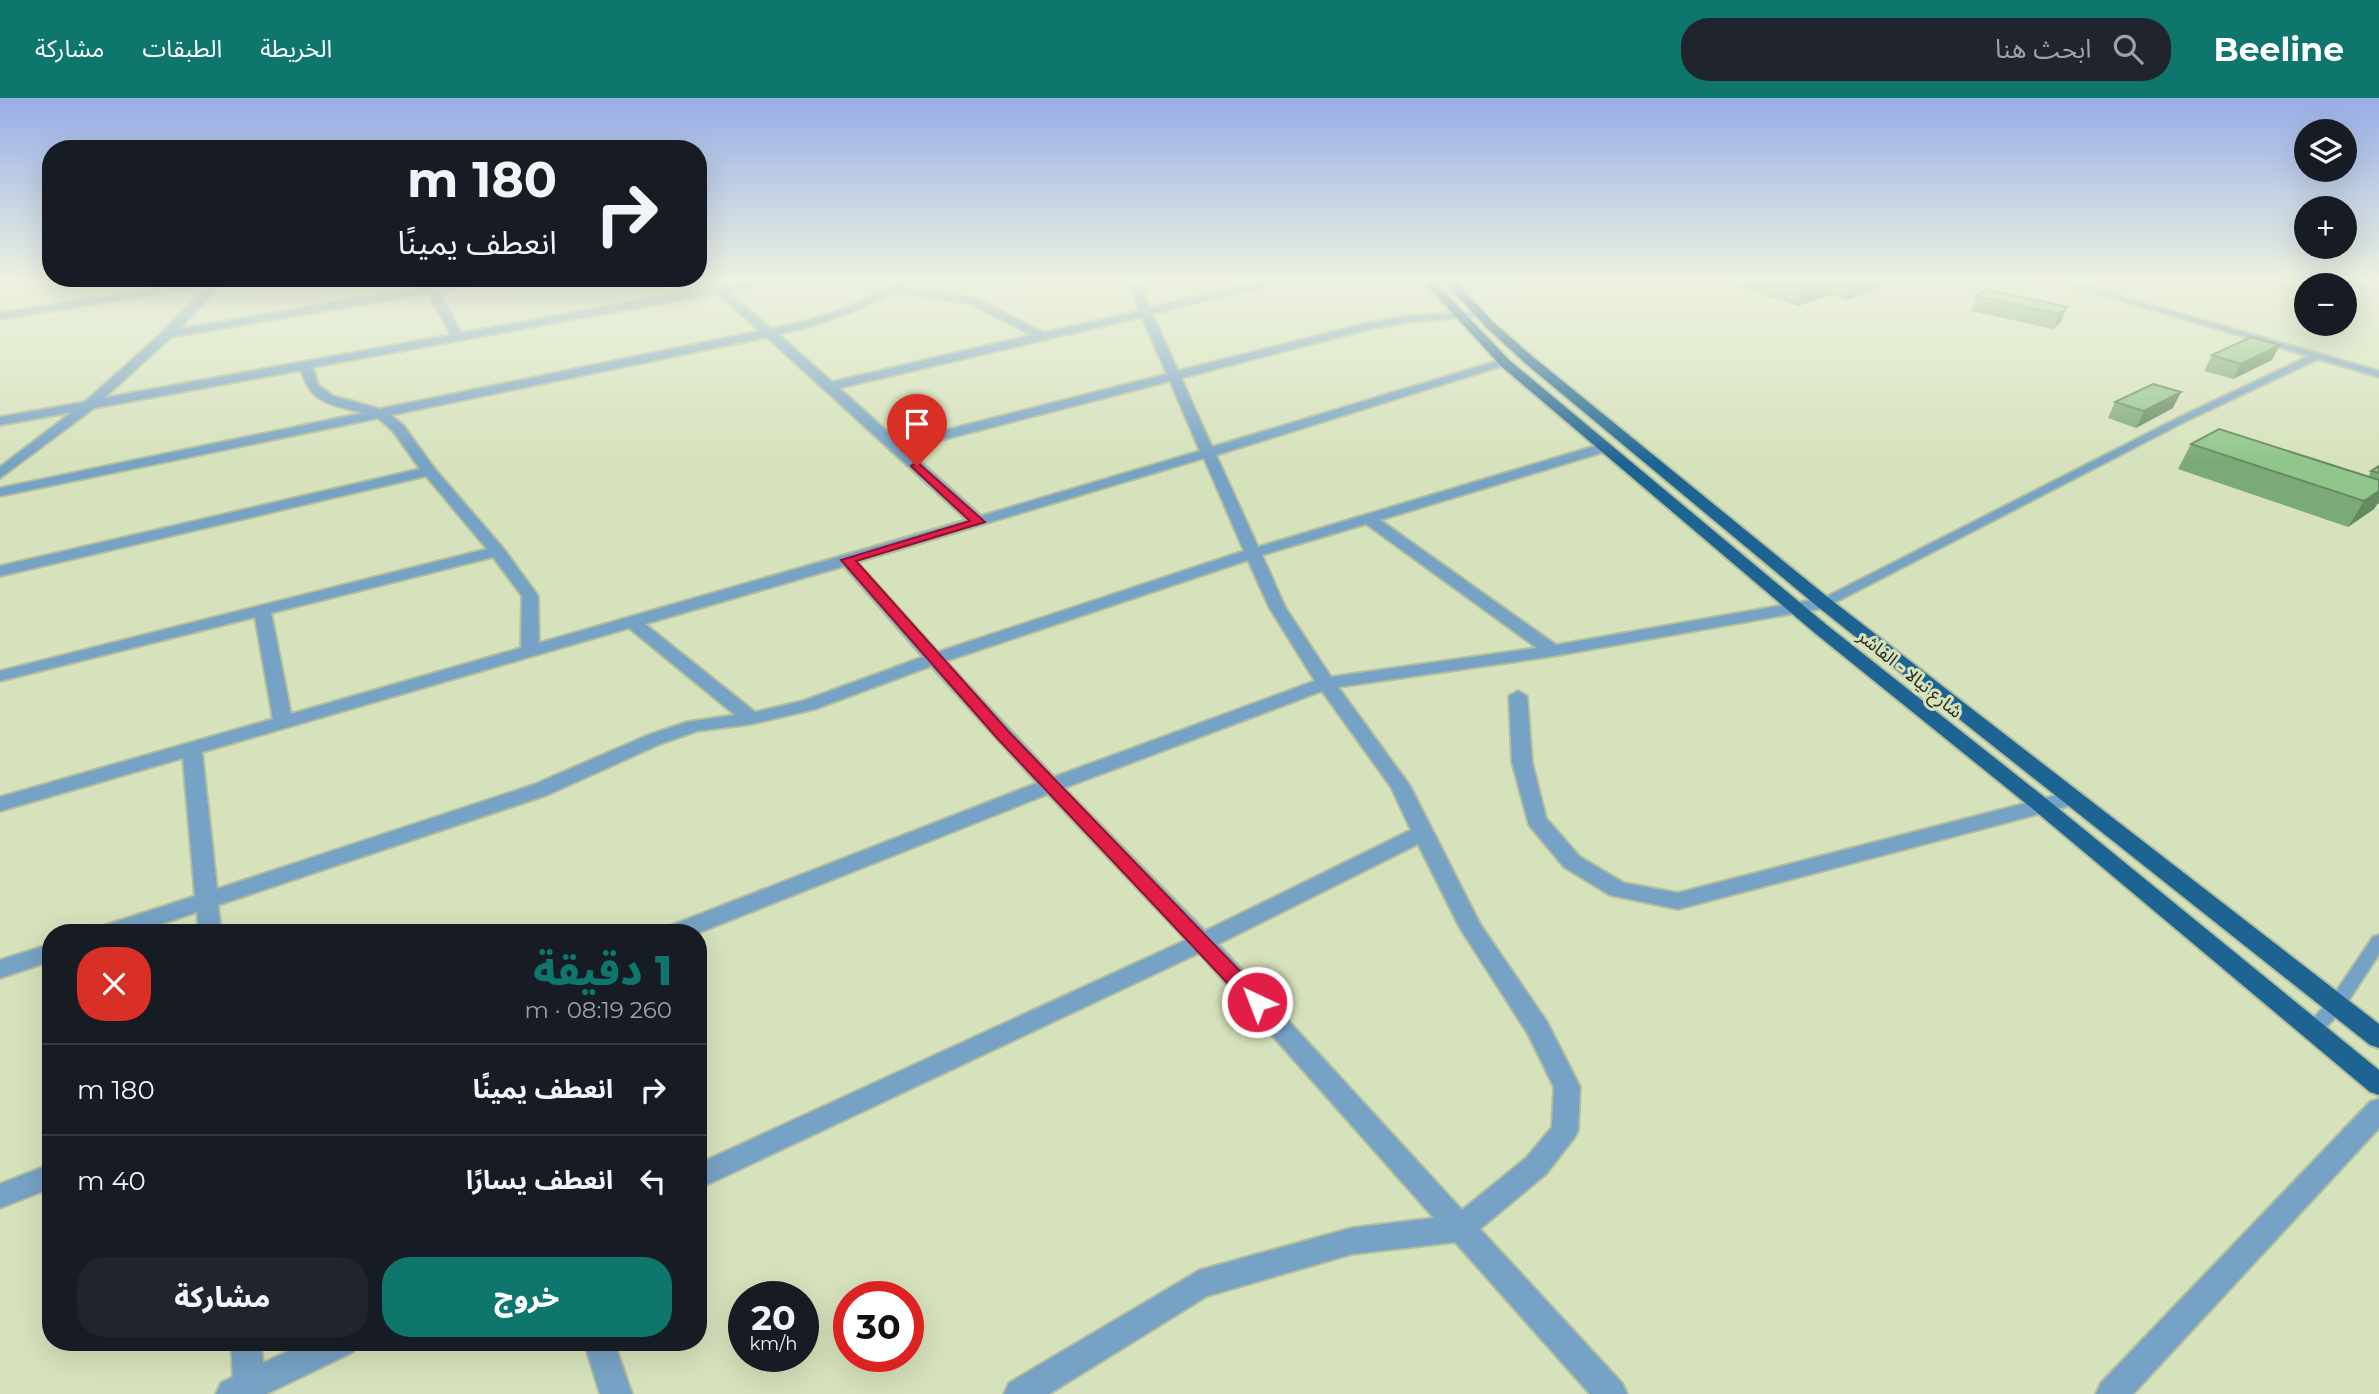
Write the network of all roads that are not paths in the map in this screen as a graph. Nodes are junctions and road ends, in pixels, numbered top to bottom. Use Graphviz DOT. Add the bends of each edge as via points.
graph roads {
  1 [pos="159,341"];
  2 [pos="439,341"];
  3 [pos="724,341"];
  4 [pos="780,341"];
  5 [pos="1019,341"];
  6 [pos="1158,341"];
  7 [pos="1306,341"];
  8 [pos="1484,341"];
  9 [pos="1511,341"];
  10 [pos="2267,341"];
  11 [pos="2317,356"];
  12 [pos="1506,363"];
  13 [pos="306,366"];
  14 [pos="2379,374"];
  15 [pos="1173,375"];
  16 [pos="830,386"];
  17 [pos="89,405"];
  18 [pos="382,414"];
  19 [pos="0,421"];
  20 [pos="897,447"];
  21 [pos="1605,447"];
  22 [pos="1208,455"];
  23 [pos="429,471"];
  24 [pos="0,474"];
  25 [pos="0,492"];
  26 [pos="1368,518"];
  27 [pos="978,522"];
  28 [pos="497,551"];
  29 [pos="1253,553"];
  30 [pos="848,560"];
  31 [pos="0,571"];
  32 [pos="1824,603"];
  33 [pos="1799,608"];
  34 [pos="262,610"];
  35 [pos="631,621"];
  36 [pos="530,650"];
  37 [pos="1553,650"];
  38 [pos="934,659"];
  39 [pos="0,676"];
  40 [pos="1326,682"];
  41 [pos="1518,696"];
  42 [pos="751,718"];
  43 [pos="283,723"];
  44 [pos="192,749"];
  45 [pos="1052,785"];
  46 [pos="2073,798"];
  47 [pos="0,804"];
  48 [pos="2041,805"];
  49 [pos="1424,832"];
  50 [pos="206,900"];
  51 [pos="135,924"];
  52 [pos="209,924"];
  53 [pos="698,924"];
  54 [pos="2379,941"];
  55 [pos="1202,942"];
  56 [pos="42,955"];
  57 [pos="0,969"];
  58 [pos="2337,1004"];
  59 [pos="2313,1030"];
  60 [pos="2379,1038"];
  61 [pos="2379,1085"];
  62 [pos="2379,1110"];
  63 [pos="707,1173"];
  64 [pos="42,1180"];
  65 [pos="0,1196"];
  66 [pos="1461,1228"];
  67 [pos="245,1351"];
  68 [pos="323,1351"];
  69 [pos="602,1351"];
  70 [pos="241,1390"];
  71 [pos="616,1394"];
  72 [pos="1020,1394"];
  73 [pos="1611,1394"];
  74 [pos="2112,1394"];
  1 -- 17 [label="street"];
  2 -- 13 [label="street"];
  3 -- 18 [label="street"];
  4 -- 16 [label="street"];
  5 -- 16 [label="street"];
  6 -- 15 [label="street"];
  7 -- 15 [label="street"];
  8 -- 12 [label="highway, شارع نيالا - الفاشر"];
  9 -- 32 [label="highway, شارع نيالا - الفاشر"];
  10 -- 11 [label="lane"];
  11 -- 14 [label="lane"];
  11 -- 32 [label="lane" via="2181,420"];
  12 -- 21 [label="highway, شارع نيالا - الفاشر"];
  12 -- 22 [label="street"];
  13 -- 17 [label="street"];
  13 -- 18 [label="street" via="312,387 328,399"];
  15 -- 20 [label="street"];
  15 -- 22 [label="street"];
  16 -- 20 [label="street"];
  17 -- 19 [label="street"];
  17 -- 24 [label="street"];
  18 -- 23 [label="street"];
  18 -- 25 [label="street"];
  20 -- 27 [label="street"];
  21 -- 26 [label="street"];
  21 -- 33 [label="highway, شارع نيالا - الفاشر"];
  22 -- 27 [label="street"];
  22 -- 29 [label="street"];
  23 -- 28 [label="street"];
  23 -- 31 [label="street"];
  26 -- 29 [label="street"];
  26 -- 37 [label="street"];
  27 -- 30 [label="street"];
  28 -- 34 [label="street"];
  28 -- 36 [label="street" via="530,596"];
  29 -- 38 [label="street"];
  29 -- 40 [label="street" via="1277,607"];
  30 -- 35 [label="street"];
  30 -- 38 [label="street"];
  32 -- 33 [label="street"];
  32 -- 46 [label="highway, شارع نيالا - الفاشر"];
  33 -- 37 [label="street"];
  33 -- 48 [label="highway, شارع نيالا - الفاشر"];
  34 -- 39 [label="street"];
  34 -- 43 [label="street"];
  35 -- 36 [label="street"];
  35 -- 42 [label="street"];
  36 -- 43 [label="street"];
  37 -- 40 [label="street"];
  38 -- 42 [label="street" via="808,705"];
  38 -- 45 [label="street"];
  40 -- 45 [label="street"];
  40 -- 49 [label="street" via="1400,786"];
  41 -- 48 [label="street" via="1522,762 1536,820 1572,862 1618,890 1678,901"];
  42 -- 50 [label="street" via="694,726 663,736 540,790"];
  43 -- 44 [label="street"];
  44 -- 47 [label="street"];
  44 -- 50 [label="street"];
  45 -- 53 [label="street"];
  45 -- 55 [label="street"];
  46 -- 48 [label="street"];
  46 -- 58 [label="highway, شارع نيالا - الفاشر"];
  48 -- 59 [label="highway, شارع نيالا - الفاشر"];
  49 -- 55 [label="street"];
  49 -- 66 [label="street" via="1471,928 1538,1029 1567,1087 1565,1130 1536,1166"];
  50 -- 51 [label="street"];
  50 -- 52 [label="street"];
  54 -- 58 [label="lane"];
  55 -- 63 [label="street"];
  55 -- 66 [label="street"];
  56 -- 57 [label="street"];
  58 -- 59 [label="lane"];
  58 -- 60 [label="highway, شارع نيالا - الفاشر"];
  59 -- 61 [label="highway, شارع نيالا - الفاشر"];
  62 -- 74 [label="street"];
  64 -- 65 [label="street"];
  66 -- 72 [label="street" via="1352,1241 1200,1284"];
  66 -- 73 [label="street"];
  67 -- 70 [label="street"];
  68 -- 70 [label="street"];
  69 -- 71 [label="street"];
}
